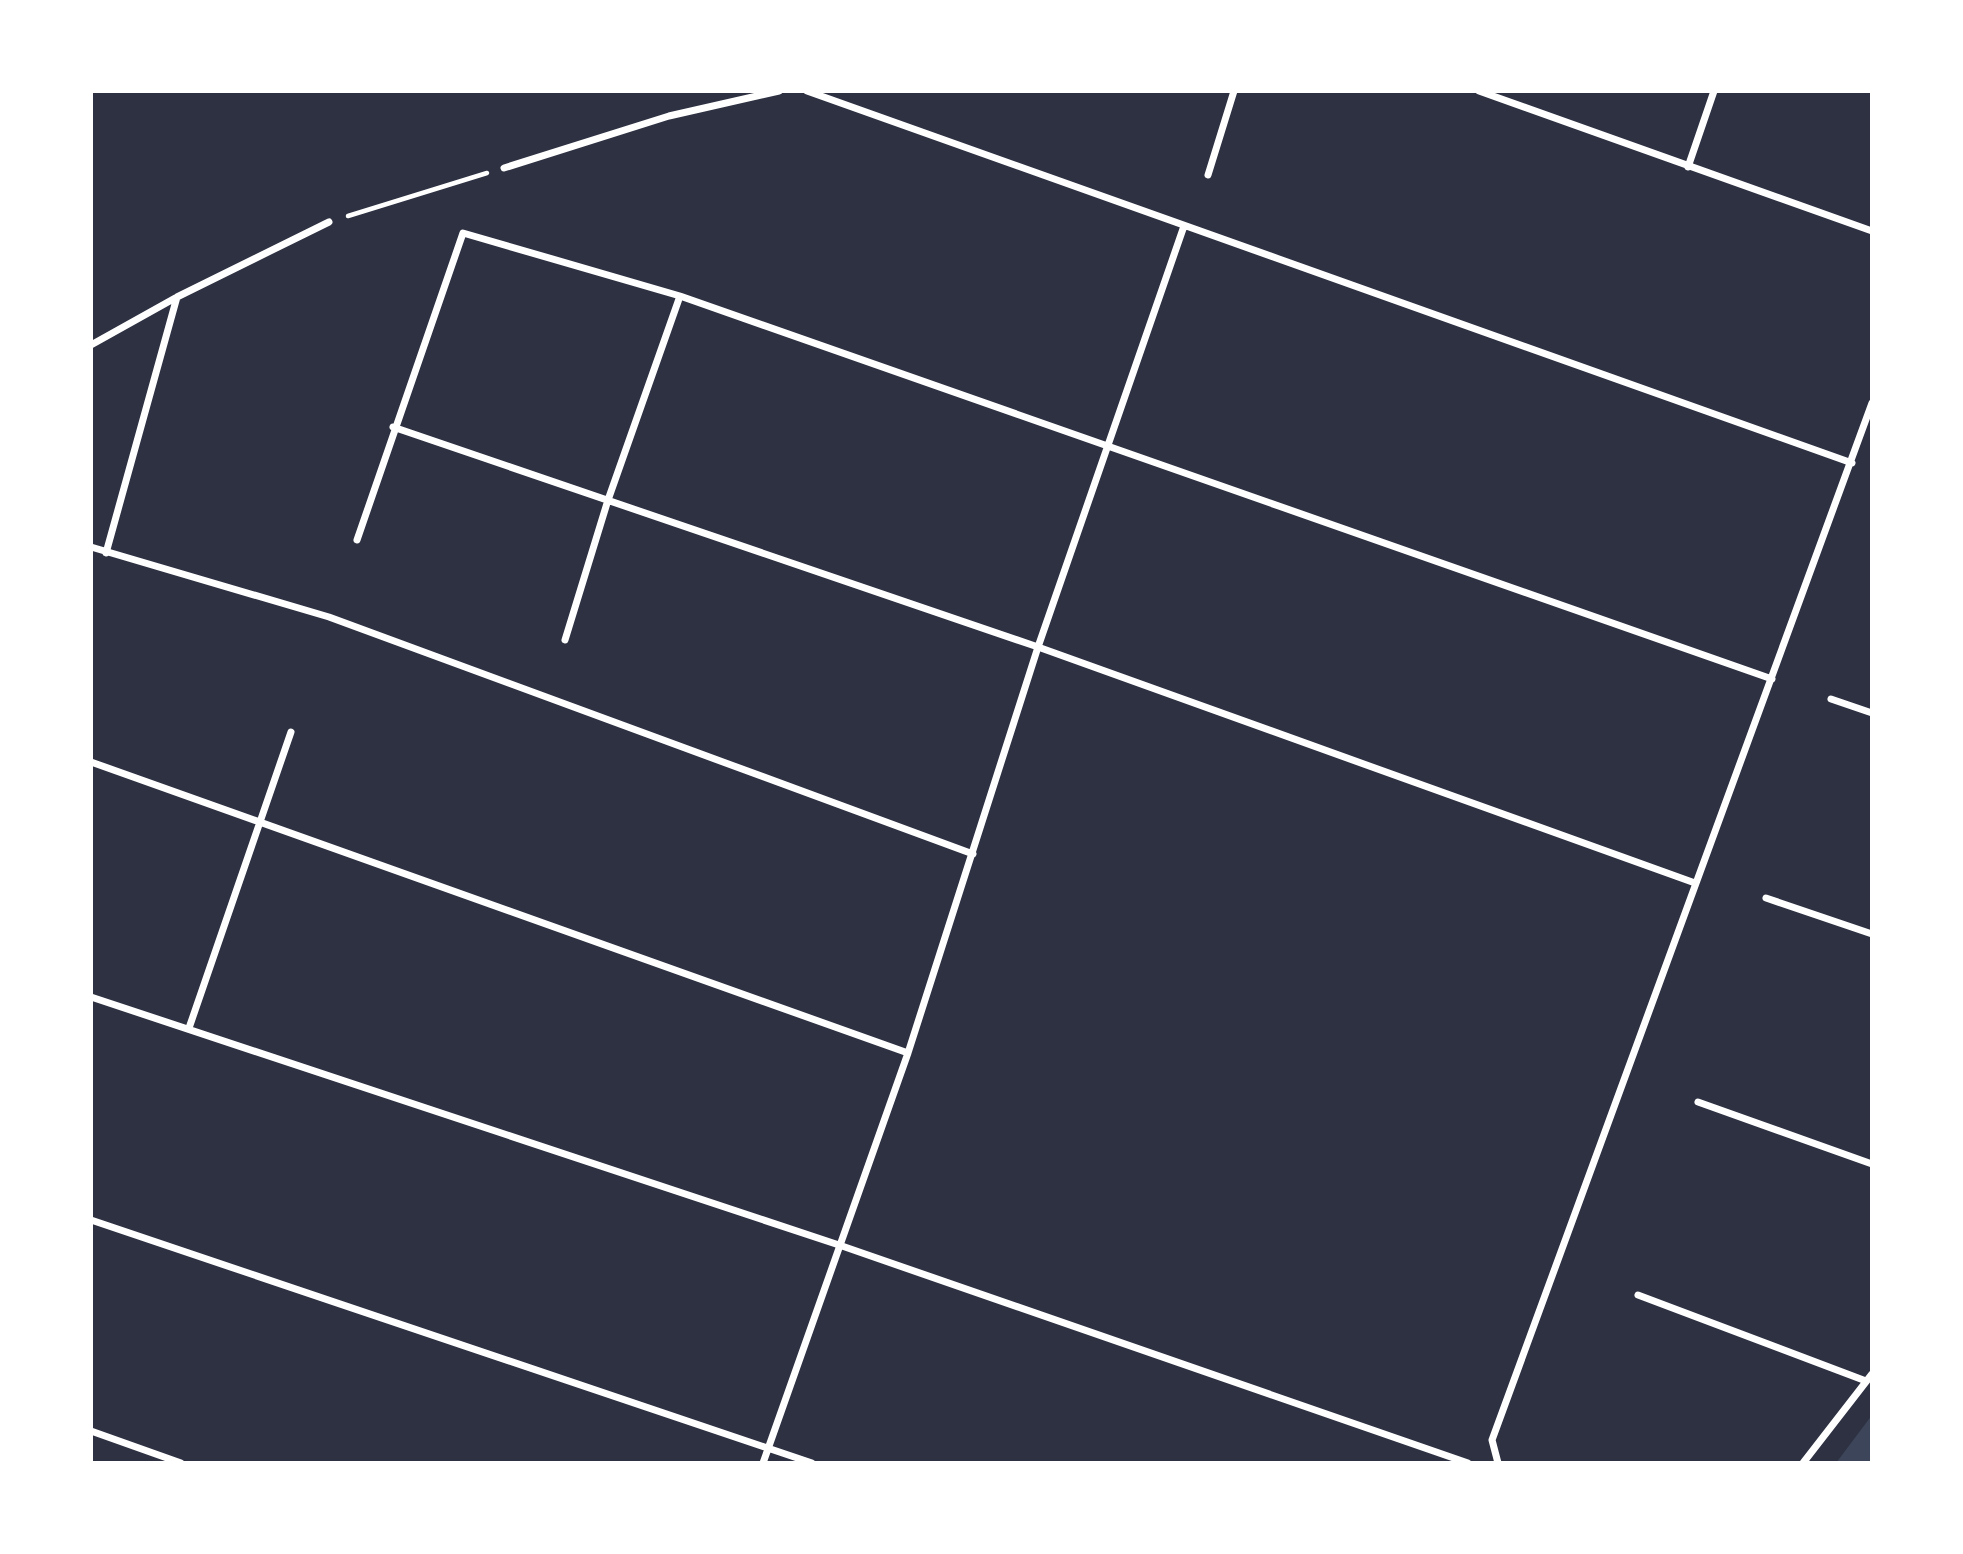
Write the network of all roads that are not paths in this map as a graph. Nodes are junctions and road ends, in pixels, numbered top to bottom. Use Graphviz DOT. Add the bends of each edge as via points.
graph roads {
  1 [pos="779,91"];
  2 [pos="807,91"];
  3 [pos="1234,91"];
  4 [pos="1479,91"];
  5 [pos="1714,91"];
  6 [pos="1688,167"];
  7 [pos="504,168"];
  8 [pos="1208,175"];
  9 [pos="329,222"];
  10 [pos="1184,226"];
  11 [pos="1872,231"];
  12 [pos="680,296"];
  13 [pos="177,297"];
  14 [pos="91,345"];
  15 [pos="1872,403"];
  16 [pos="394,427"];
  17 [pos="1107,446"];
  18 [pos="1852,463"];
  19 [pos="608,500"];
  20 [pos="357,540"];
  21 [pos="91,547"];
  22 [pos="106,553"];
  23 [pos="565,640"];
  24 [pos="1038,647"];
  25 [pos="1772,679"];
  26 [pos="1831,699"];
  27 [pos="1872,713"];
  28 [pos="290,732"];
  29 [pos="91,762"];
  30 [pos="259,820"];
  31 [pos="973,854"];
  32 [pos="1695,883"];
  33 [pos="1766,898"];
  34 [pos="1872,934"];
  35 [pos="91,997"];
  36 [pos="189,1028"];
  37 [pos="908,1053"];
  38 [pos="1698,1102"];
  39 [pos="1872,1164"];
  40 [pos="91,1220"];
  41 [pos="842,1246"];
  42 [pos="1639,1295"];
  43 [pos="1872,1374"];
  44 [pos="1866,1381"];
  45 [pos="91,1430"];
  46 [pos="769,1448"];
  47 [pos="181,1463"];
  48 [pos="763,1463"];
  49 [pos="812,1463"];
  50 [pos="1468,1463"];
  51 [pos="1498,1463"];
  52 [pos="1803,1463"];
  1 -- 7 [label="street" via="669,116"];
  2 -- 10 [label="street"];
  3 -- 8 [label="street"];
  4 -- 6 [label="street"];
  5 -- 6 [label="street"];
  6 -- 11 [label="street"];
  9 -- 13 [label="street"];
  10 -- 17 [label="street"];
  10 -- 18 [label="street"];
  12 -- 16 [label="street" via="463,233"];
  12 -- 17 [label="street"];
  12 -- 19 [label="street"];
  13 -- 14 [label="street"];
  13 -- 22 [label="street"];
  15 -- 18 [label="street"];
  16 -- 19 [label="street"];
  16 -- 20 [label="street"];
  17 -- 24 [label="street"];
  17 -- 25 [label="street"];
  18 -- 25 [label="street"];
  19 -- 23 [label="street"];
  19 -- 24 [label="street"];
  21 -- 22 [label="street"];
  22 -- 31 [label="street" via="329,617"];
  24 -- 31 [label="street"];
  24 -- 32 [label="street"];
  25 -- 32 [label="street"];
  26 -- 27 [label="street"];
  28 -- 30 [label="street"];
  29 -- 30 [label="street"];
  30 -- 36 [label="street"];
  30 -- 37 [label="street"];
  31 -- 37 [label="street"];
  32 -- 51 [label="street" via="1492,1440"];
  33 -- 34 [label="street"];
  35 -- 36 [label="street"];
  36 -- 41 [label="street"];
  37 -- 41 [label="street"];
  38 -- 39 [label="street"];
  40 -- 46 [label="street"];
  41 -- 46 [label="street"];
  41 -- 50 [label="street"];
  42 -- 44 [label="street"];
  43 -- 44 [label="street"];
  44 -- 52 [label="street"];
  45 -- 47 [label="street"];
  46 -- 48 [label="street"];
  46 -- 49 [label="street"];
}
